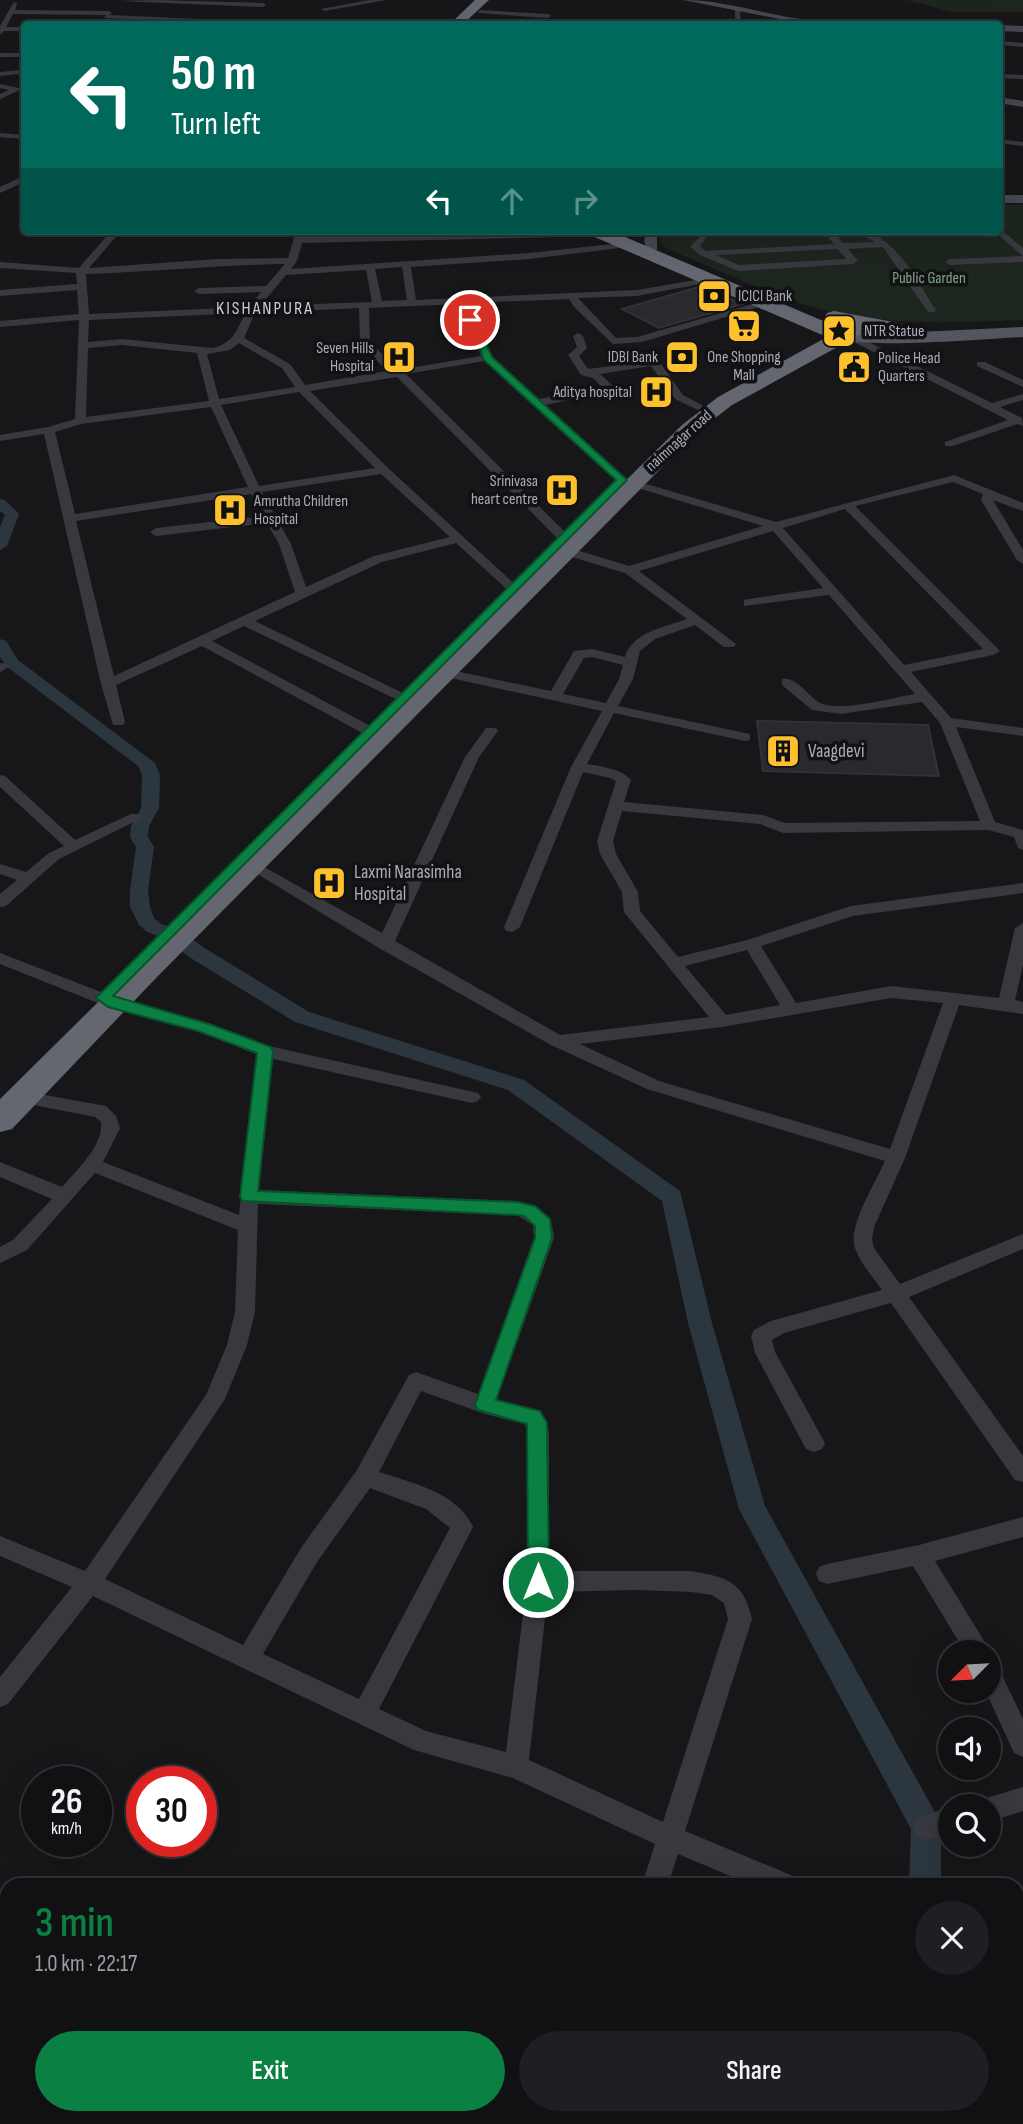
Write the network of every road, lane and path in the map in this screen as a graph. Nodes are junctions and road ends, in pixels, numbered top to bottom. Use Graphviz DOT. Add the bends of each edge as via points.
graph roads {
  1 [pos="15,0"];
  2 [pos="122,0"];
  3 [pos="271,0"];
  4 [pos="383,0"];
  5 [pos="492,0"];
  6 [pos="688,0"];
  7 [pos="27,1"];
  8 [pos="263,5"];
  9 [pos="482,6"];
  10 [pos="324,9"];
  11 [pos="737,9"];
  12 [pos="10,12"];
  13 [pos="109,13"];
  14 [pos="548,16"];
  15 [pos="101,21"];
  16 [pos="239,21"];
  17 [pos="460,21"];
  18 [pos="469,21"];
  19 [pos="738,21"];
  20 [pos="802,21"];
  21 [pos="1003,28"];
  22 [pos="21,29"];
  23 [pos="1023,29"];
  24 [pos="1,31"];
  25 [pos="1003,43"];
  26 [pos="1023,45"];
  27 [pos="0,55"];
  28 [pos="21,55"];
  29 [pos="21,66"];
  30 [pos="0,68"];
  31 [pos="0,74"];
  32 [pos="21,74"];
  33 [pos="1003,76"];
  34 [pos="1023,77"];
  35 [pos="21,80"];
  36 [pos="0,84"];
  37 [pos="20,90"];
  38 [pos="4,97"];
  39 [pos="1003,101"];
  40 [pos="15,102"];
  41 [pos="1023,104"];
  42 [pos="0,135"];
  43 [pos="21,136"];
  44 [pos="1003,142"];
  45 [pos="0,143"];
  46 [pos="21,144"];
  47 [pos="1023,144"];
  48 [pos="21,181"];
  49 [pos="0,182"];
  50 [pos="0,190"];
  51 [pos="1003,199"];
  52 [pos="1023,199"];
  53 [pos="112,235"];
  54 [pos="573,235"];
  55 [pos="609,235"];
  56 [pos="625,235"];
  57 [pos="832,235"];
  58 [pos="868,235"];
  59 [pos="1003,235"];
  60 [pos="300,236"];
  61 [pos="702,237"];
  62 [pos="654,239"];
  63 [pos="628,244"];
  64 [pos="886,244"];
  65 [pos="842,247"];
  66 [pos="743,249"];
  67 [pos="703,253"];
  68 [pos="1023,253"];
  69 [pos="1023,259"];
  70 [pos="292,261"];
  71 [pos="950,262"];
  72 [pos="406,264"];
  73 [pos="0,265"];
  74 [pos="370,266"];
  75 [pos="755,267"];
  76 [pos="81,271"];
  77 [pos="285,272"];
  78 [pos="710,279"];
  79 [pos="81,287"];
  80 [pos="271,289"];
  81 [pos="199,291"];
  82 [pos="0,293"];
  83 [pos="571,294"];
  84 [pos="462,300"];
  85 [pos="766,303"];
  86 [pos="412,304"];
  87 [pos="364,306"];
  88 [pos="378,306"];
  89 [pos="931,310"];
  90 [pos="250,312"];
  91 [pos="803,315"];
  92 [pos="84,317"];
  93 [pos="0,324"];
  94 [pos="1023,324"];
  95 [pos="899,329"];
  96 [pos="843,332"];
  97 [pos="1023,332"];
  98 [pos="578,336"];
  99 [pos="238,340"];
  100 [pos="83,345"];
  101 [pos="800,346"];
  102 [pos="201,349"];
  103 [pos="487,358"];
  104 [pos="981,364"];
  105 [pos="398,373"];
  106 [pos="585,373"];
  107 [pos="1023,384"];
  108 [pos="302,389"];
  109 [pos="1023,397"];
  110 [pos="215,403"];
  111 [pos="536,403"];
  112 [pos="698,407"];
  113 [pos="990,407"];
  114 [pos="80,421"];
  115 [pos="1021,421"];
  116 [pos="49,430"];
  117 [pos="0,438"];
  118 [pos="949,444"];
  119 [pos="384,470"];
  120 [pos="627,481"];
  121 [pos="255,490"];
  122 [pos="989,494"];
  123 [pos="847,505"];
  124 [pos="1023,507"];
  125 [pos="70,518"];
  126 [pos="271,519"];
  127 [pos="775,526"];
  128 [pos="156,532"];
  129 [pos="456,539"];
  130 [pos="565,544"];
  131 [pos="1023,560"];
  132 [pos="629,570"];
  133 [pos="514,589"];
  134 [pos="832,591"];
  135 [pos="302,593"];
  136 [pos="749,603"];
  137 [pos="696,620"];
  138 [pos="244,621"];
  139 [pos="202,641"];
  140 [pos="729,644"];
  141 [pos="631,663"];
  142 [pos="901,670"];
  143 [pos="446,673"];
  144 [pos="787,682"];
  145 [pos="108,684"];
  146 [pos="555,696"];
  147 [pos="925,697"];
  148 [pos="404,699"];
  149 [pos="612,709"];
  150 [pos="118,722"];
  151 [pos="947,722"];
  152 [pos="491,731"];
  153 [pos="371,732"];
  154 [pos="1023,732"];
  155 [pos="746,737"];
  156 [pos="578,767"];
  157 [pos="0,779"];
  158 [pos="617,806"];
  159 [pos="136,817"];
  160 [pos="989,825"];
  161 [pos="1022,838"];
  162 [pos="74,846"];
  163 [pos="0,869"];
  164 [pos="236,877"];
  165 [pos="28,878"];
  166 [pos="1023,888"];
  167 [pos="0,902"];
  168 [pos="512,927"];
  169 [pos="1023,928"];
  170 [pos="386,944"];
  171 [pos="751,944"];
  172 [pos="151,957"];
  173 [pos="0,958"];
  174 [pos="674,962"];
  175 [pos="953,999"];
  176 [pos="109,1000"];
  177 [pos="1015,1006"];
  178 [pos="791,1009"];
  179 [pos="722,1021"];
  180 [pos="557,1041"];
  181 [pos="265,1051"];
  182 [pos="472,1097"];
  183 [pos="11,1098"];
  184 [pos="0,1120"];
  185 [pos="896,1158"];
  186 [pos="92,1165"];
  187 [pos="0,1169"];
  188 [pos="64,1196"];
  189 [pos="249,1197"];
  190 [pos="250,1227"];
  191 [pos="1023,1241"];
  192 [pos="0,1255"];
  193 [pos="898,1293"];
  194 [pos="485,1405"];
  195 [pos="814,1443"];
  196 [pos="1023,1473"];
  197 [pos="365,1477"];
  198 [pos="1023,1527"];
  199 [pos="0,1546"];
  200 [pos="919,1555"];
  201 [pos="827,1574"];
  202 [pos="538,1582"];
  203 [pos="89,1583"];
  204 [pos="971,1640"];
  205 [pos="248,1658"];
  206 [pos="0,1696"];
  207 [pos="1001,1698"];
  208 [pos="363,1714"];
  209 [pos="1023,1745"];
  210 [pos="516,1767"];
  211 [pos="1023,1800"];
  212 [pos="1001,1806"];
  213 [pos="670,1838"];
  214 [pos="657,1878"];
  215 [pos="767,1878"];
  1 -- 7 [label="street"];
  1 -- 12 [label="street"];
  2 -- 8 [label="street"];
  2 -- 13 [label="street"];
  3 -- 8 [label="street"];
  4 -- 10 [label="street"];
  5 -- 9 [label="highway"];
  6 -- 11 [label="street"];
  8 -- 13 [label="street" via="251,12"];
  9 -- 14 [label="street"];
  9 -- 17 [label="highway"];
  9 -- 18 [label="highway"];
  11 -- 19 [label="street"];
  11 -- 20 [label="street"];
  12 -- 13 [label="street"];
  12 -- 24 [label="street"];
  13 -- 15 [label="street"];
  13 -- 16 [label="street"];
  21 -- 23 [label="street"];
  22 -- 24 [label="street"];
  25 -- 26 [label="street"];
  27 -- 28 [label="street"];
  29 -- 30 [label="street"];
  31 -- 32 [label="street"];
  33 -- 34 [label="street"];
  35 -- 36 [label="street"];
  36 -- 37 [label="street"];
  37 -- 38 [label="street"];
  38 -- 40 [label="street"];
  39 -- 41 [label="street"];
  42 -- 43 [label="street"];
  44 -- 47 [label="street"];
  45 -- 46 [label="street"];
  48 -- 49 [label="street"];
  48 -- 50 [label="street"];
  51 -- 52 [label="street"];
  53 -- 76 [label="street"];
  54 -- 60 [label="street"];
  55 -- 63 [label="highway"];
  56 -- 62 [label="highway"];
  57 -- 65 [label="street"];
  58 -- 64 [label="street"];
  59 -- 68 [label="street"];
  60 -- 70 [label="street"];
  61 -- 67 [label="street" via="695,247"];
  62 -- 91 [label="highway"];
  63 -- 72 [label="street"];
  63 -- 78 [label="highway"];
  64 -- 65 [label="street"];
  64 -- 89 [label="street"];
  65 -- 66 [label="street"];
  65 -- 75 [label="street" via="853,261"];
  66 -- 67 [label="street"];
  66 -- 75 [label="street"];
  67 -- 75 [label="street" via="738,268"];
  69 -- 71 [label="street"];
  70 -- 76 [label="street"];
  70 -- 77 [label="street"];
  72 -- 74 [label="street"];
  72 -- 86 [label="street"];
  73 -- 76 [label="street"];
  74 -- 77 [label="street"];
  74 -- 88 [label="street"];
  76 -- 79 [label="street"];
  77 -- 80 [label="street"];
  78 -- 83 [label="street" via="637,293"];
  78 -- 85 [label="highway"];
  79 -- 82 [label="street"];
  79 -- 92 [label="street"];
  80 -- 81 [label="street"];
  80 -- 90 [label="street"];
  83 -- 84 [label="street"];
  83 -- 85 [label="street" via="618,342"];
  84 -- 86 [label="street"];
  84 -- 103 [label="street"];
  85 -- 91 [label="highway"];
  86 -- 88 [label="street"];
  87 -- 88 [label="street"];
  87 -- 90 [label="street"];
  87 -- 105 [label="street" via="365,342"];
  90 -- 92 [label="street"];
  90 -- 99 [label="street"];
  91 -- 95 [label="highway"];
  91 -- 96 [label="highway"];
  91 -- 101 [label="highway"];
  92 -- 93 [label="street"];
  92 -- 100 [label="street"];
  94 -- 95 [label="main road"];
  95 -- 96 [label="main road"];
  96 -- 97 [label="main road"];
  96 -- 101 [label="highway"];
  96 -- 113 [label="street"];
  96 -- 120 [label="highway, naimnagar road" via="725,401"];
  98 -- 106 [label="street" via="582,348 573,355"];
  99 -- 102 [label="street" via="222,349"];
  99 -- 108 [label="street" via="286,366"];
  100 -- 102 [label="street" via="122,342"];
  100 -- 114 [label="street"];
  101 -- 112 [label="highway"];
  102 -- 110 [label="street"];
  103 -- 105 [label="street"];
  103 -- 111 [label="street"];
  104 -- 107 [label="street"];
  105 -- 108 [label="street"];
  105 -- 130 [label="street"];
  106 -- 111 [label="street" via="597,376 610,388"];
  106 -- 112 [label="street" via="654,362 679,397"];
  108 -- 110 [label="street"];
  108 -- 119 [label="street"];
  109 -- 113 [label="street"];
  110 -- 114 [label="street"];
  110 -- 121 [label="street"];
  111 -- 120 [label="street"];
  112 -- 120 [label="highway"];
  113 -- 115 [label="street"];
  114 -- 116 [label="street"];
  115 -- 118 [label="street"];
  116 -- 117 [label="street"];
  116 -- 125 [label="street"];
  119 -- 121 [label="street"];
  119 -- 129 [label="street"];
  120 -- 127 [label="street"];
  120 -- 130 [label="highway, naimnagar road"];
  121 -- 125 [label="street"];
  121 -- 126 [label="street"];
  122 -- 123 [label="street" via="954,478"];
  122 -- 124 [label="street"];
  122 -- 131 [label="street" via="987,500"];
  123 -- 127 [label="street"];
  123 -- 142 [label="street" via="993,651"];
  125 -- 145 [label="street"];
  126 -- 128 [label="street"];
  126 -- 135 [label="street"];
  127 -- 132 [label="street"];
  127 -- 134 [label="street"];
  129 -- 133 [label="street"];
  129 -- 135 [label="street" via="388,555"];
  130 -- 132 [label="street"];
  130 -- 133 [label="highway"];
  130 -- 143 [label="highway, naimnagar road"];
  132 -- 137 [label="street"];
  133 -- 148 [label="highway"];
  134 -- 136 [label="street"];
  134 -- 142 [label="street"];
  135 -- 138 [label="street"];
  137 -- 140 [label="street"];
  137 -- 141 [label="street" via="639,642"];
  138 -- 139 [label="street"];
  138 -- 148 [label="street"];
  139 -- 145 [label="street"];
  139 -- 153 [label="street"];
  141 -- 146 [label="street" via="579,654"];
  141 -- 149 [label="street"];
  142 -- 147 [label="street"];
  143 -- 146 [label="street"];
  143 -- 164 [label="highway, naimnagar road"];
  144 -- 147 [label="street" via="817,706 841,710"];
  145 -- 150 [label="street"];
  146 -- 149 [label="street"];
  147 -- 151 [label="street"];
  148 -- 153 [label="highway"];
  149 -- 155 [label="street"];
  149 -- 156 [label="street"];
  151 -- 154 [label="street"];
  151 -- 160 [label="street"];
  152 -- 170 [label="street" via="472,757"];
  153 -- 164 [label="highway"];
  156 -- 158 [label="street" via="624,780"];
  156 -- 168 [label="street"];
  157 -- 162 [label="street"];
  158 -- 160 [label="street" via="763,820 783,828"];
  158 -- 174 [label="street" via="605,841 608,854 630,892 632,912"];
  159 -- 162 [label="street"];
  160 -- 161 [label="street"];
  162 -- 165 [label="street"];
  163 -- 165 [label="street"];
  164 -- 170 [label="street"];
  164 -- 172 [label="highway"];
  165 -- 167 [label="street"];
  166 -- 171 [label="street" via="851,911"];
  169 -- 177 [label="street"];
  170 -- 180 [label="street"];
  171 -- 174 [label="street"];
  171 -- 178 [label="street"];
  172 -- 176 [label="highway"];
  173 -- 176 [label="street"];
  174 -- 179 [label="street"];
  175 -- 177 [label="street"];
  175 -- 178 [label="street" via="891,992"];
  175 -- 185 [label="street"];
  176 -- 181 [label="street" via="203,1027"];
  176 -- 183 [label="highway"];
  178 -- 179 [label="street"];
  179 -- 180 [label="street"];
  180 -- 185 [label="street" via="653,1085"];
  181 -- 182 [label="street"];
  181 -- 189 [label="street"];
  183 -- 184 [label="highway"];
  183 -- 186 [label="street" via="105,1114 112,1126 110,1134"];
  185 -- 193 [label="street" via="862,1240"];
  186 -- 188 [label="street"];
  186 -- 190 [label="street"];
  187 -- 188 [label="street"];
  188 -- 192 [label="street" via="19,1246"];
  189 -- 190 [label="street"];
  189 -- 194 [label="street" via="517,1208 538,1216 544,1224 544,1238"];
  190 -- 203 [label="street" via="245,1312 226,1376 215,1399"];
  191 -- 193 [label="street"];
  193 -- 195 [label="street" via="761,1336 765,1353"];
  193 -- 196 [label="street"];
  194 -- 197 [label="street" via="416,1381"];
  194 -- 202 [label="street" via="533,1417 537,1423"];
  197 -- 205 [label="street" via="309,1555"];
  197 -- 208 [label="street" via="445,1507 462,1527"];
  198 -- 200 [label="street"];
  199 -- 203 [label="street"];
  200 -- 201 [label="street"];
  200 -- 204 [label="street"];
  202 -- 210 [label="street"];
  202 -- 213 [label="street" via="697,1581 727,1591 736,1600 740,1619"];
  203 -- 205 [label="street"];
  203 -- 206 [label="street"];
  205 -- 208 [label="street"];
  207 -- 209 [label="street"];
  208 -- 210 [label="street" via="424,1742"];
  210 -- 213 [label="street"];
  211 -- 212 [label="street"];
  213 -- 214 [label="street"];
  213 -- 215 [label="street"];
}
